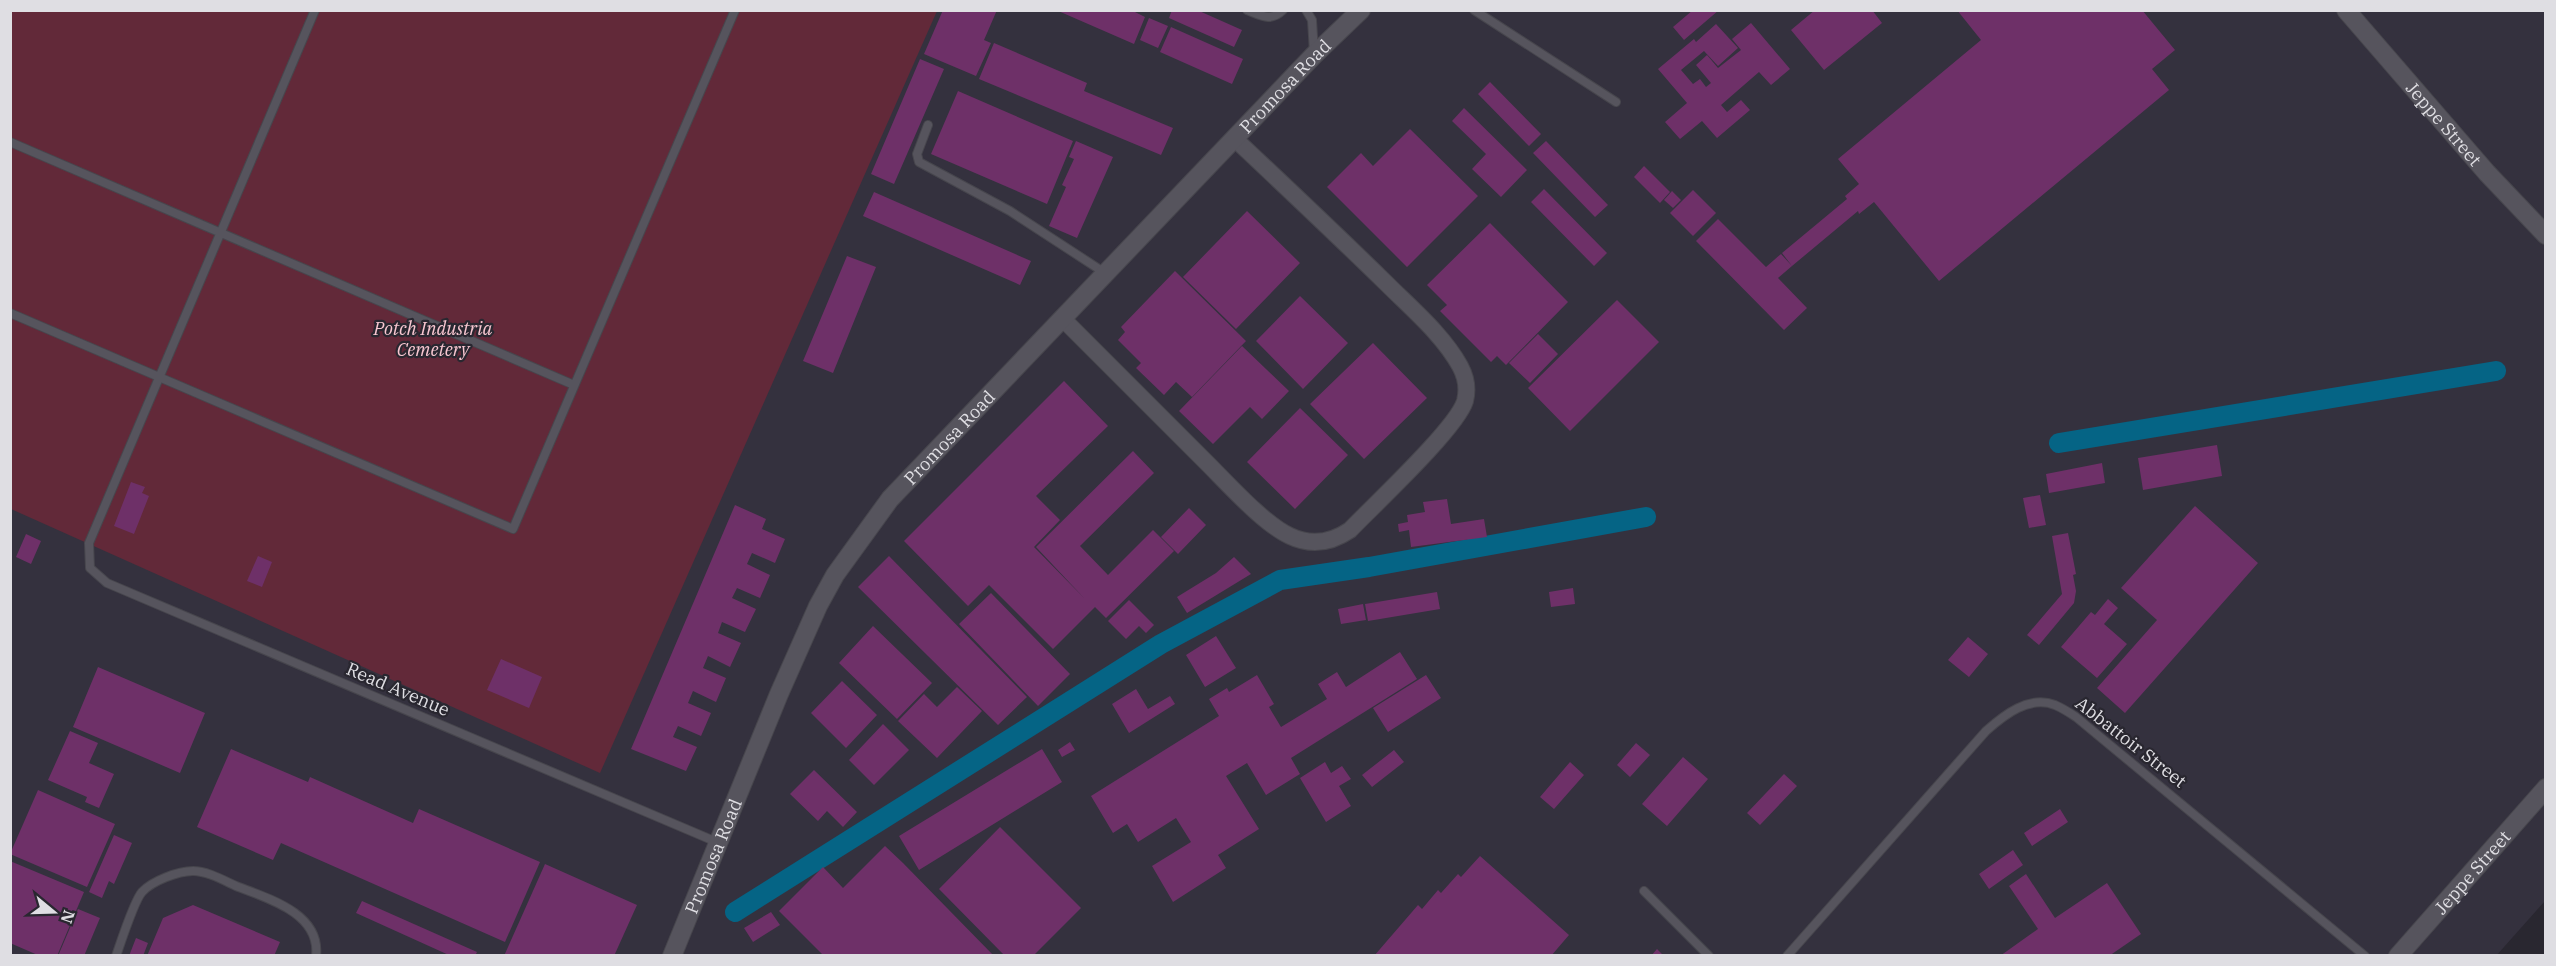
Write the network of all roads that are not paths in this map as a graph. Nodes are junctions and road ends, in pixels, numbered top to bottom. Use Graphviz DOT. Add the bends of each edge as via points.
graph roads {
  1 [pos="315,10"];
  2 [pos="735,10"];
  3 [pos="1247,10"];
  4 [pos="1284,10"];
  5 [pos="1306,10"];
  6 [pos="1361,10"];
  7 [pos="1474,10"];
  8 [pos="2346,10"];
  9 [pos="1314,54"];
  10 [pos="1616,102"];
  11 [pos="928,124"];
  12 [pos="1234,139"];
  13 [pos="10,142"];
  14 [pos="220,233"];
  15 [pos="2546,235"];
  16 [pos="1105,273"];
  17 [pos="10,313"];
  18 [pos="1062,318"];
  19 [pos="159,377"];
  20 [pos="574,385"];
  21 [pos="2546,788"];
  22 [pos="720,843"];
  23 [pos="1644,891"];
  24 [pos="116,956"];
  25 [pos="316,956"];
  26 [pos="672,956"];
  27 [pos="1709,956"];
  28 [pos="1788,956"];
  29 [pos="2365,956"];
  30 [pos="2398,956"];
  1 -- 14 [label="lane"];
  2 -- 20 [label="lane"];
  3 -- 4 [label="lane" via="1268,18"];
  5 -- 9 [label="lane" via="1312,20"];
  6 -- 9 [label="street, Promosa Road"];
  7 -- 10 [label="lane"];
  8 -- 15 [label="street, Jeppe Street"];
  9 -- 12 [label="street, Promosa Road"];
  11 -- 16 [label="lane" via="919,162 1010,211"];
  12 -- 16 [label="street, Promosa Road"];
  12 -- 18 [label="street" via="1420,317 1461,367 1466,381 1464,404 1414,464 1341,537 1313,543 1289,536 1230,485"];
  13 -- 14 [label="lane"];
  14 -- 19 [label="lane"];
  14 -- 20 [label="lane"];
  16 -- 18 [label="street, Promosa Road"];
  17 -- 19 [label="lane"];
  18 -- 22 [label="street, Promosa Road" via="890,499 835,575 779,694"];
  19 -- 20 [label="lane" via="513,529"];
  19 -- 22 [label="lane, Read Avenue" via="89,543 90,568 107,583"];
  21 -- 30 [label="street, Jeppe Street"];
  22 -- 26 [label="street, Promosa Road"];
  23 -- 27 [label="lane"];
  24 -- 25 [label="lane" via="141,892 156,882 193,871 287,906 316,940"];
  28 -- 29 [label="lane, Abbattoir Street" via="1986,731 2004,715 2030,703 2054,704 2076,717"];
}
